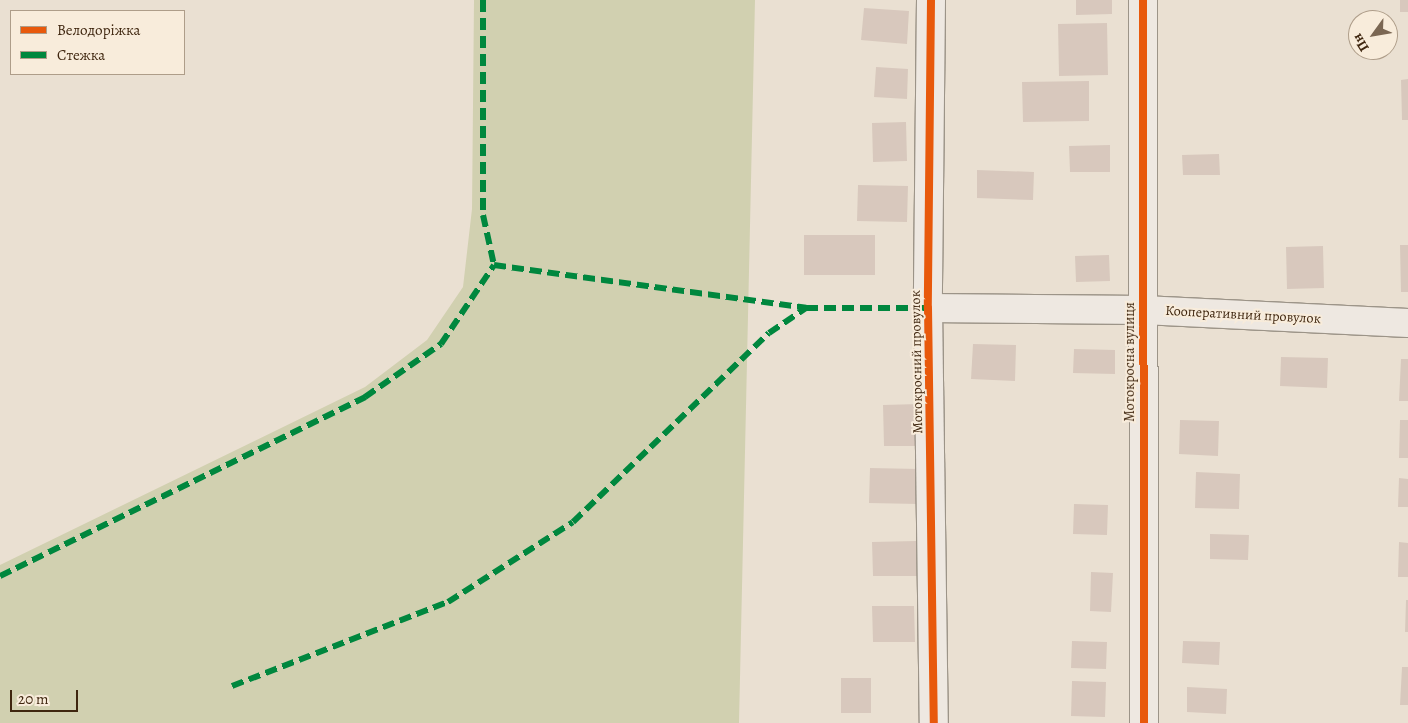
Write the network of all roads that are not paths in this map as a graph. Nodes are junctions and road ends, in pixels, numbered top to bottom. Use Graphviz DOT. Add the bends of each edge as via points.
graph roads {
  1 [pos="931,0"];
  2 [pos="1143,0"];
  3 [pos="928,308"];
  4 [pos="1143,310"];
  5 [pos="1408,323"];
  6 [pos="934,723"];
  7 [pos="1144,723"];
  1 -- 3 [label="street, Мотокросний провулок"];
  2 -- 4 [label="street, Мотокросна вулиця"];
  3 -- 4 [label="street, Кооперативний провулок"];
  3 -- 6 [label="street, Мотокросний провулок"];
  4 -- 5 [label="street, Кооперативний провулок"];
  4 -- 7 [label="street, Мотокросна вулиця"];
}
